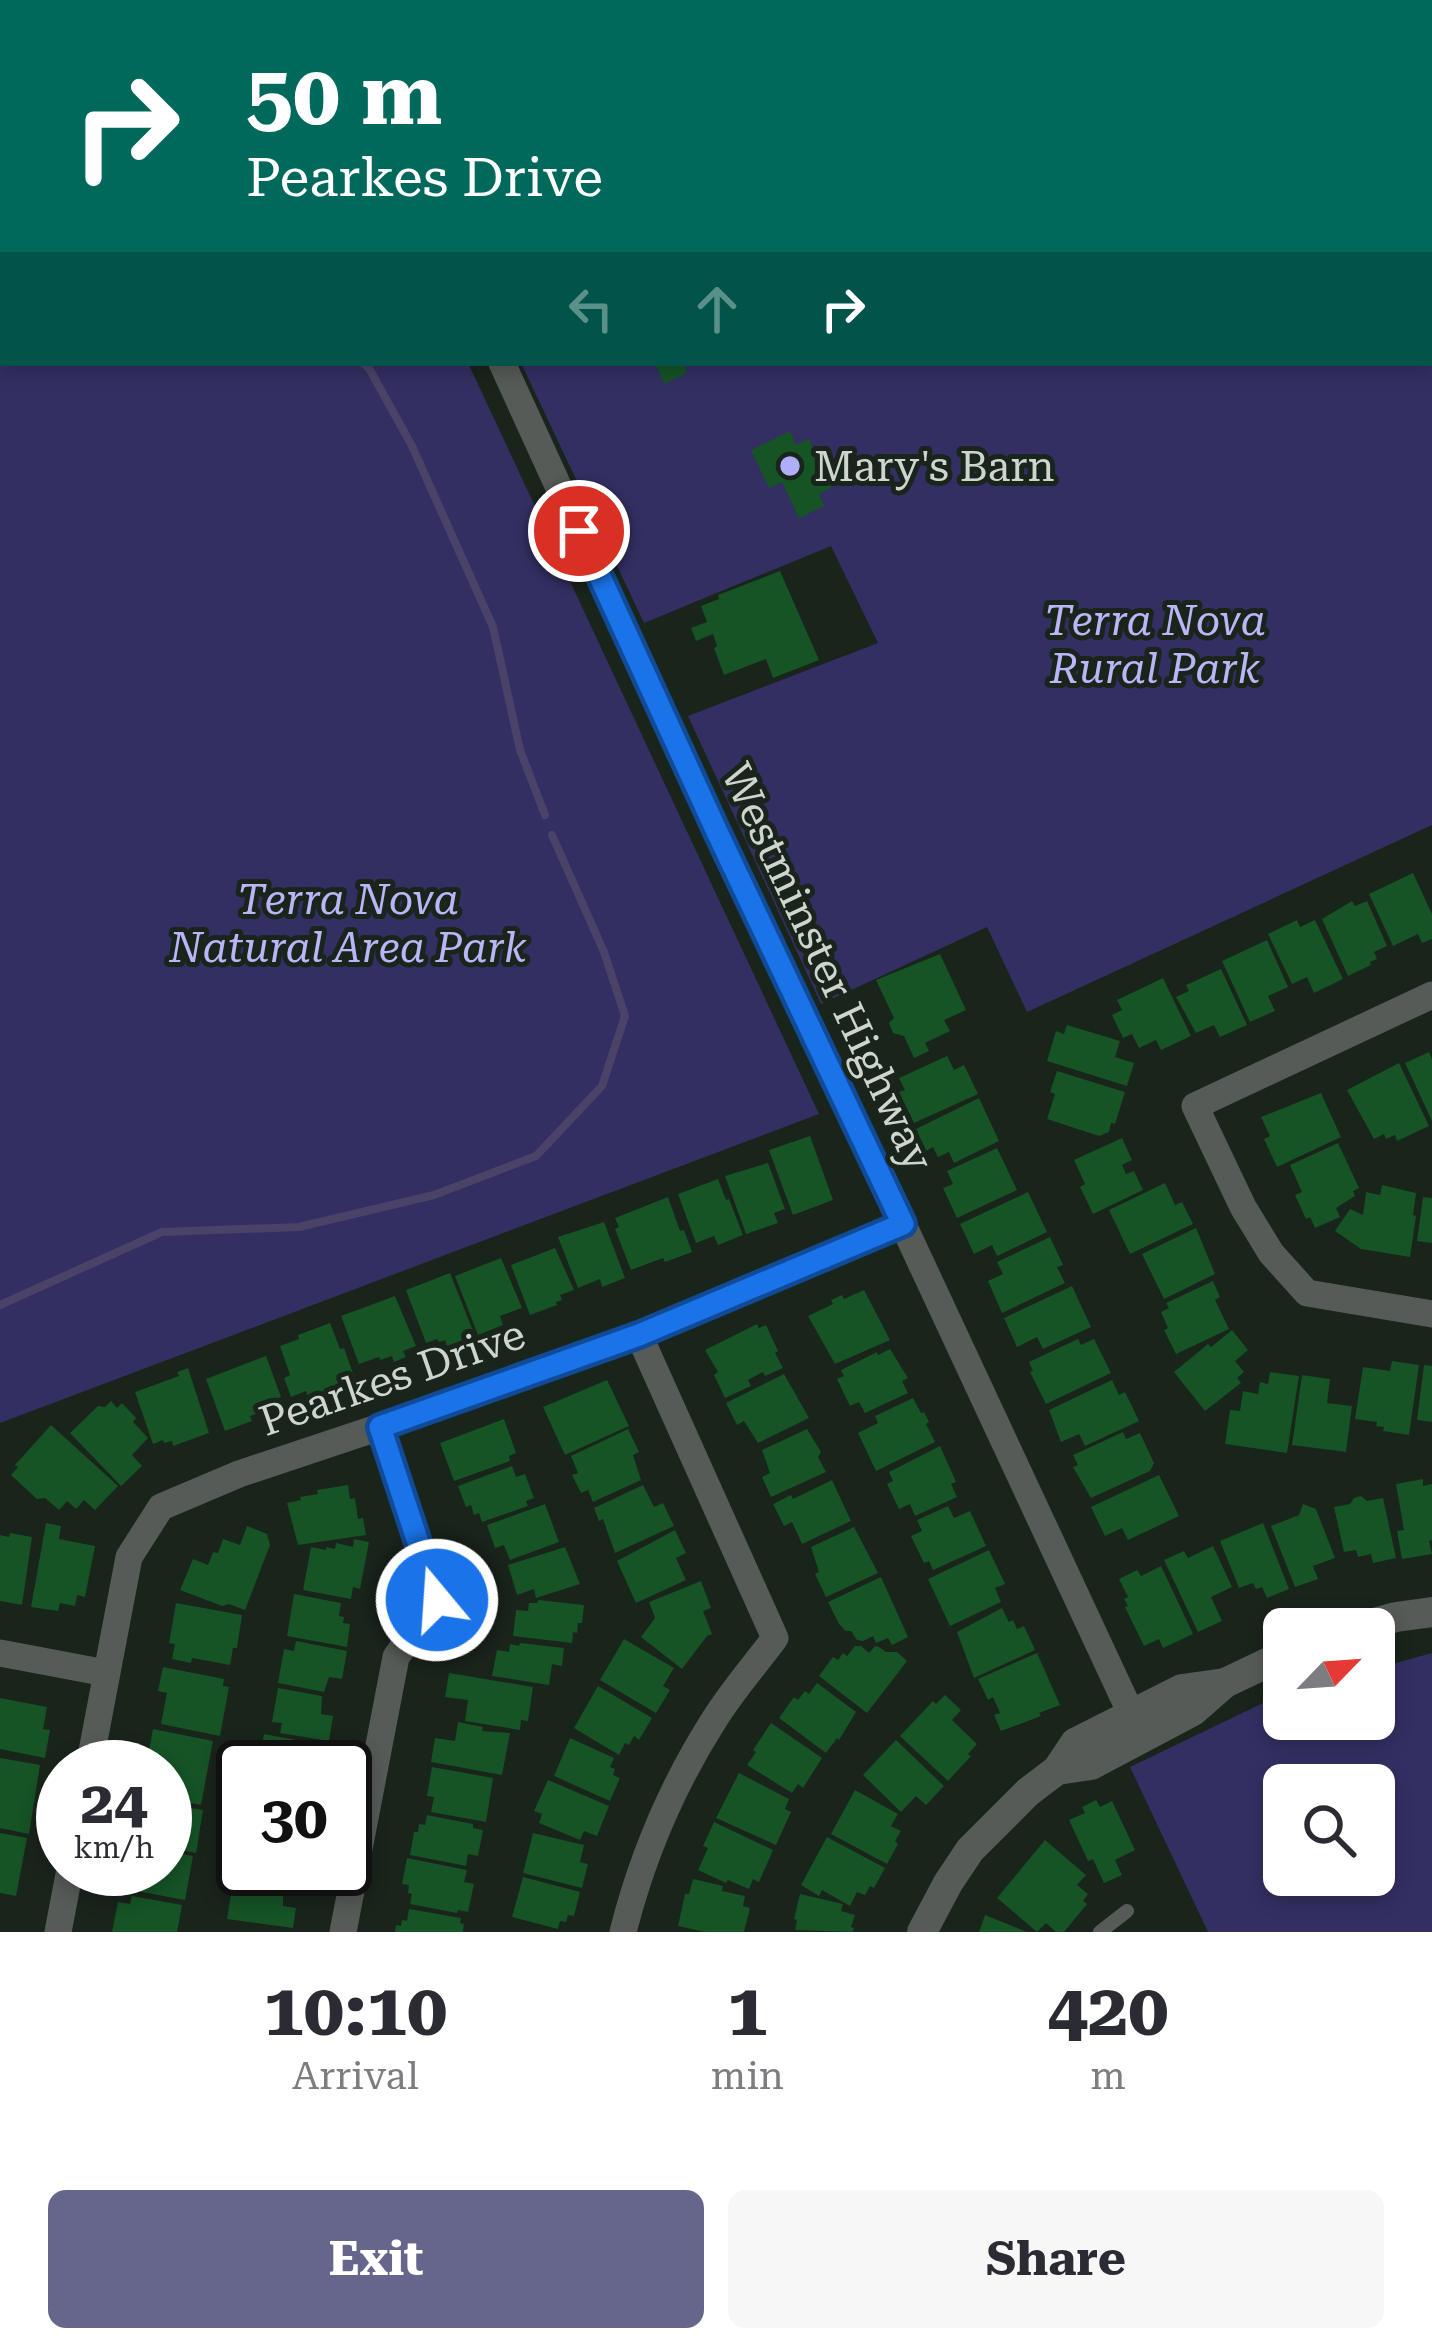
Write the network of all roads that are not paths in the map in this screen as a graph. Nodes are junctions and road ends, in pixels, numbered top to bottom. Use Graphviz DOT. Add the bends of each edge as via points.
graph roads {
  1 [pos="503,366"];
  2 [pos="1432,995"];
  3 [pos="903,1224"];
  4 [pos="1432,1314"];
  5 [pos="639,1335"];
  6 [pos="380,1427"];
  7 [pos="1432,1612"];
  8 [pos="1395,1617"];
  9 [pos="0,1653"];
  10 [pos="1263,1665"];
  11 [pos="106,1673"];
  12 [pos="1136,1725"];
  13 [pos="93,1740"];
  14 [pos="65,1896"];
  15 [pos="1127,1911"];
  16 [pos="58,1932"];
  17 [pos="343,1932"];
  18 [pos="623,1932"];
  19 [pos="922,1932"];
  20 [pos="1100,1932"];
  1 -- 3 [label="street, Westminster Highway"];
  2 -- 4 [label="street" via="1195,1106 1270,1253 1307,1293"];
  3 -- 5 [label="street, Pearkes Drive"];
  3 -- 12 [label="street, Westminster Highway"];
  5 -- 6 [label="street, Pearkes Drive"];
  5 -- 18 [label="street" via="775,1638 681,1778 650,1843"];
  6 -- 11 [label="street, Pearkes Drive" via="161,1507 129,1557"];
  6 -- 17 [label="street" via="437,1600 396,1658"];
  7 -- 8 [label="street"];
  9 -- 11 [label="street"];
  10 -- 12 [label="street" via="1225,1683 1182,1689"];
  11 -- 13 [label="street, Pearkes Drive"];
  12 -- 19 [label="street" via="1091,1765 1057,1770 1028,1792 970,1850"];
  14 -- 16 [label="street"];
  15 -- 20 [label="lane"];
}
